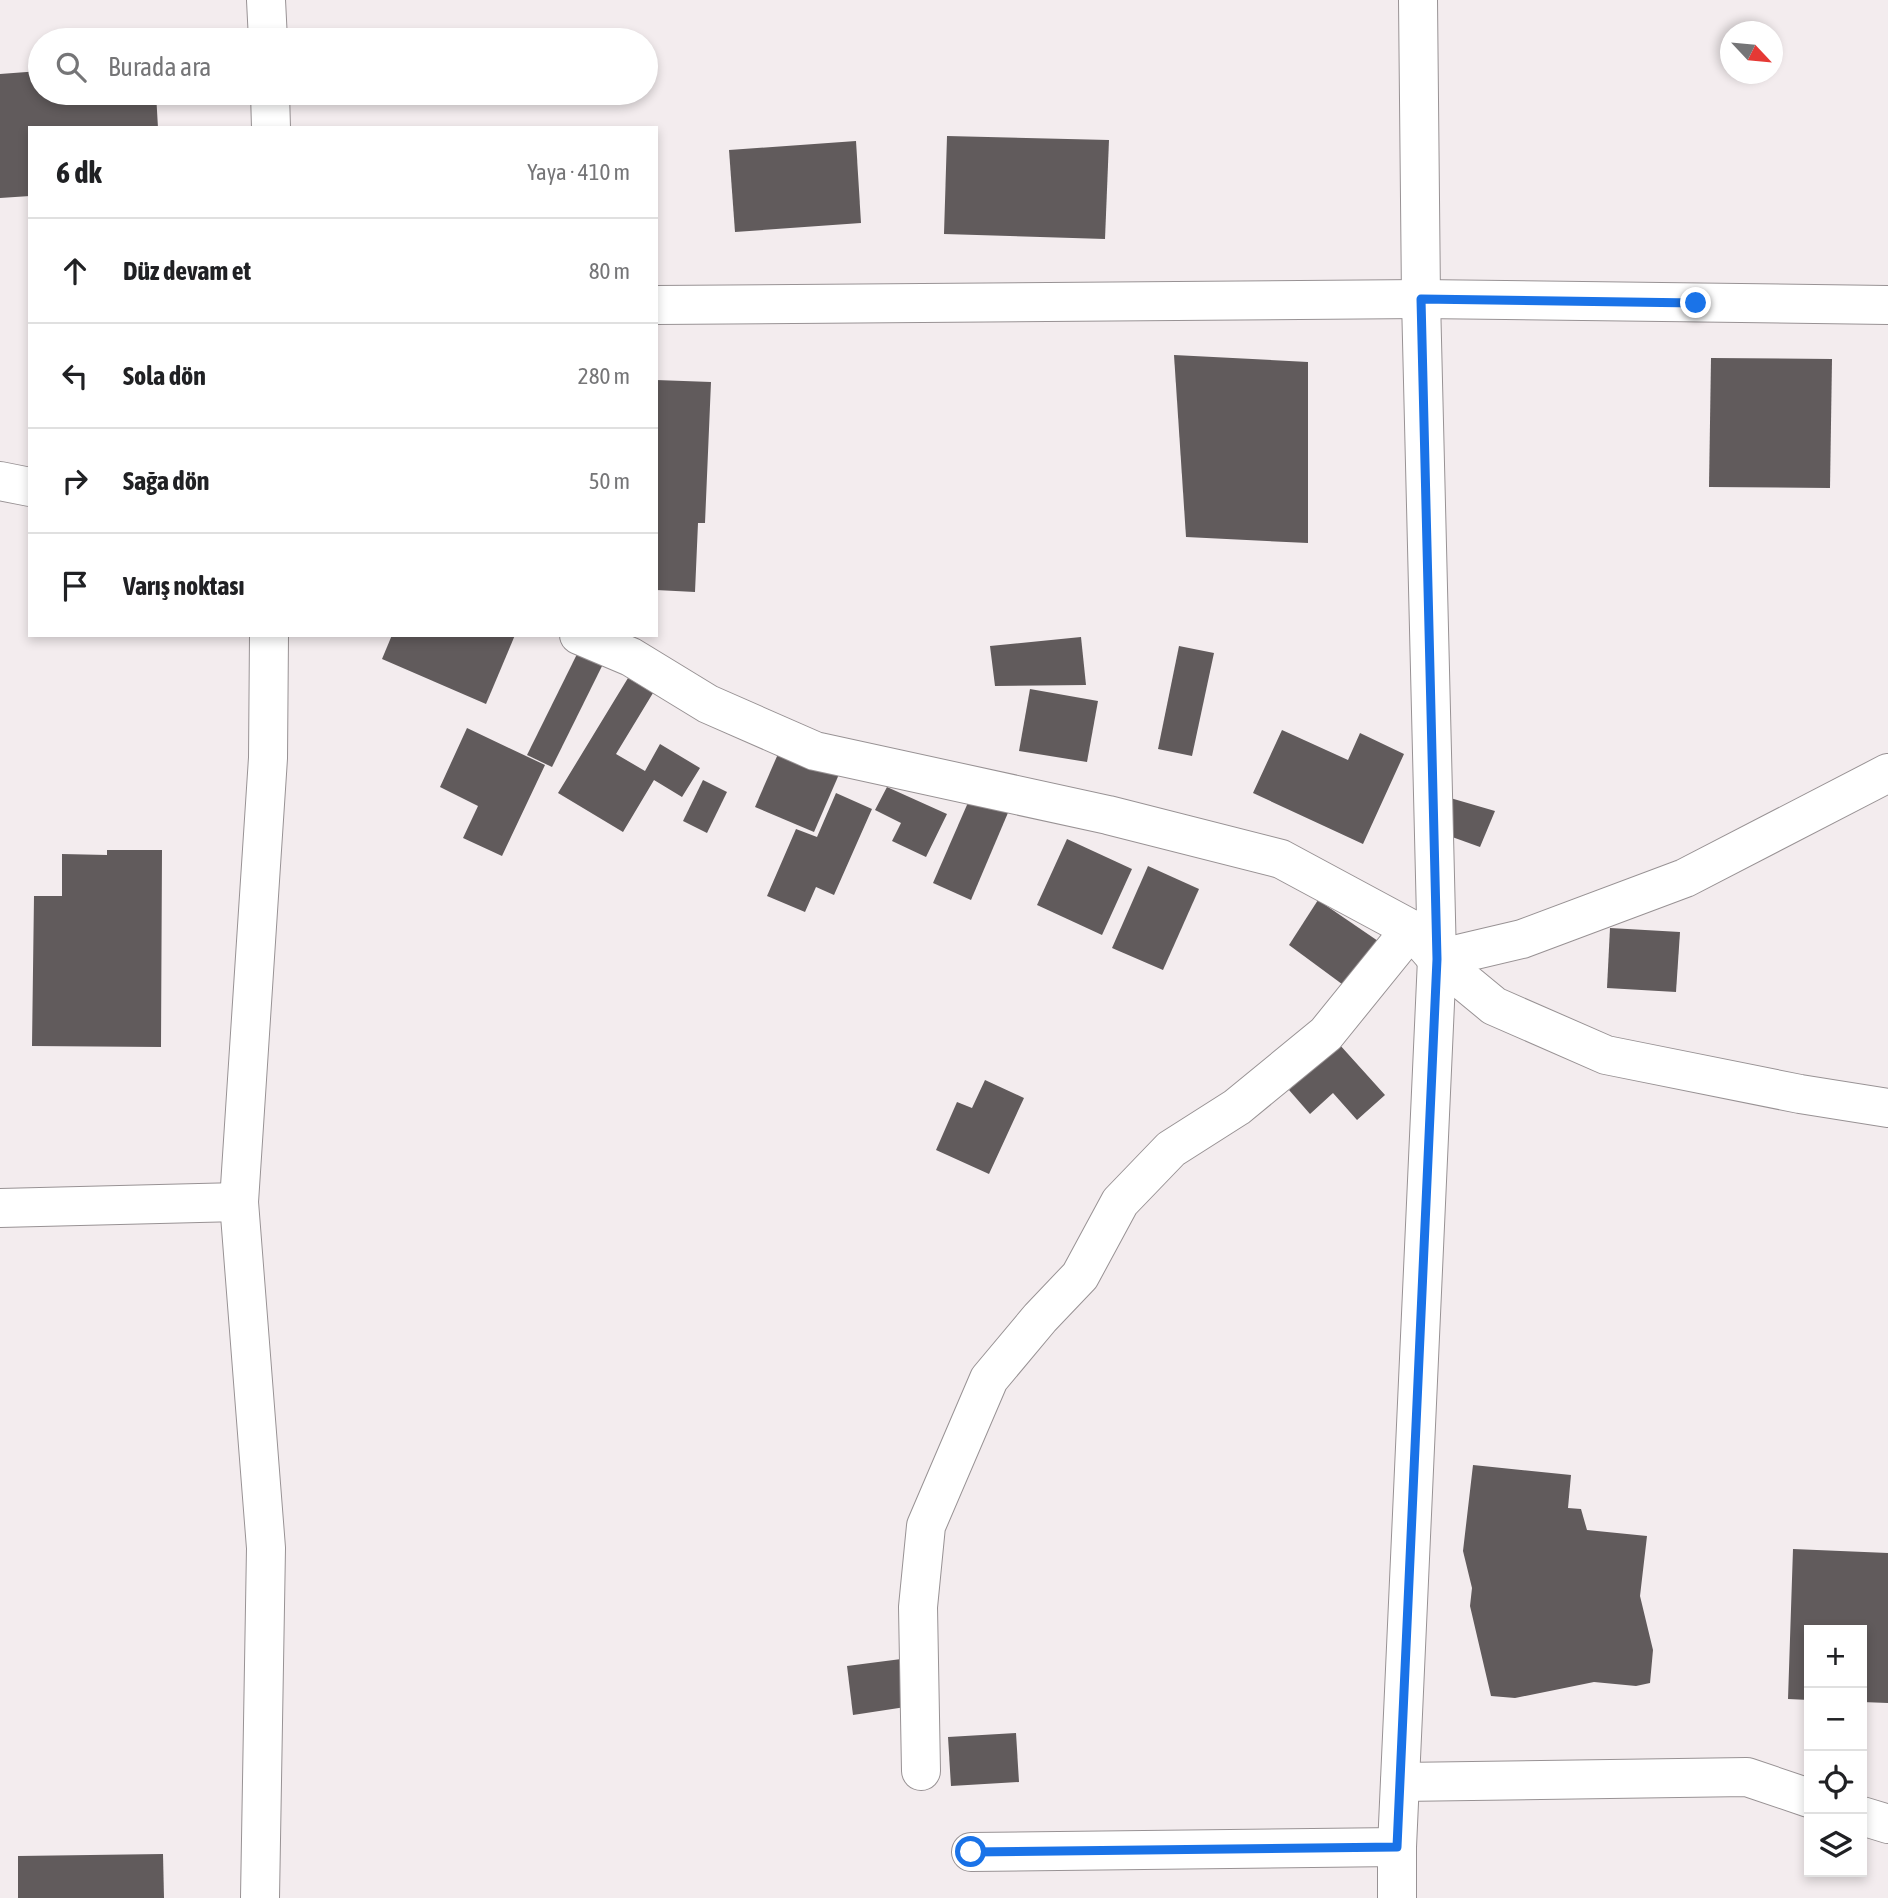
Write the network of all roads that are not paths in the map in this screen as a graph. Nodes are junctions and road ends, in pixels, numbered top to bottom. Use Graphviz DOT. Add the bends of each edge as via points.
graph roads {
  1 [pos="266,0"];
  2 [pos="1418,0"];
  3 [pos="267,28"];
  4 [pos="270,105"];
  5 [pos="271,126"];
  6 [pos="1421,299"];
  7 [pos="658,305"];
  8 [pos="1888,305"];
  9 [pos="0,481"];
  10 [pos="28,487"];
  11 [pos="269,637"];
  12 [pos="584,637"];
  13 [pos="1888,773"];
  14 [pos="1411,929"];
  15 [pos="1437,959"];
  16 [pos="1888,1108"];
  17 [pos="239,1202"];
  18 [pos="0,1208"];
  19 [pos="921,1771"];
  20 [pos="1400,1782"];
  21 [pos="1804,1796"];
  22 [pos="1867,1818"];
  23 [pos="1888,1824"];
  24 [pos="1397,1847"];
  25 [pos="971,1852"];
  26 [pos="260,1898"];
  27 [pos="1397,1898"];
  1 -- 3 [label="street"];
  2 -- 6 [label="street"];
  4 -- 5 [label="street"];
  6 -- 7 [label="street"];
  6 -- 8 [label="street"];
  6 -- 15 [label="street"];
  9 -- 10 [label="street"];
  11 -- 17 [label="street" via="268,758"];
  12 -- 14 [label="street" via="631,657 708,704 815,751 1108,815 1281,859"];
  13 -- 15 [label="street" via="1685,878 1522,939"];
  14 -- 15 [label="street"];
  14 -- 19 [label="street" via="1326,1034 1237,1107 1171,1149 1120,1202 1080,1276 989,1380 926,1526 918,1607"];
  15 -- 16 [label="street" via="1494,1006 1606,1055"];
  15 -- 20 [label="street"];
  17 -- 18 [label="street"];
  17 -- 26 [label="street" via="266,1548"];
  20 -- 21 [label="street" via="1747,1777"];
  20 -- 24 [label="street"];
  22 -- 23 [label="street"];
  24 -- 25 [label="street"];
  24 -- 27 [label="street"];
}
